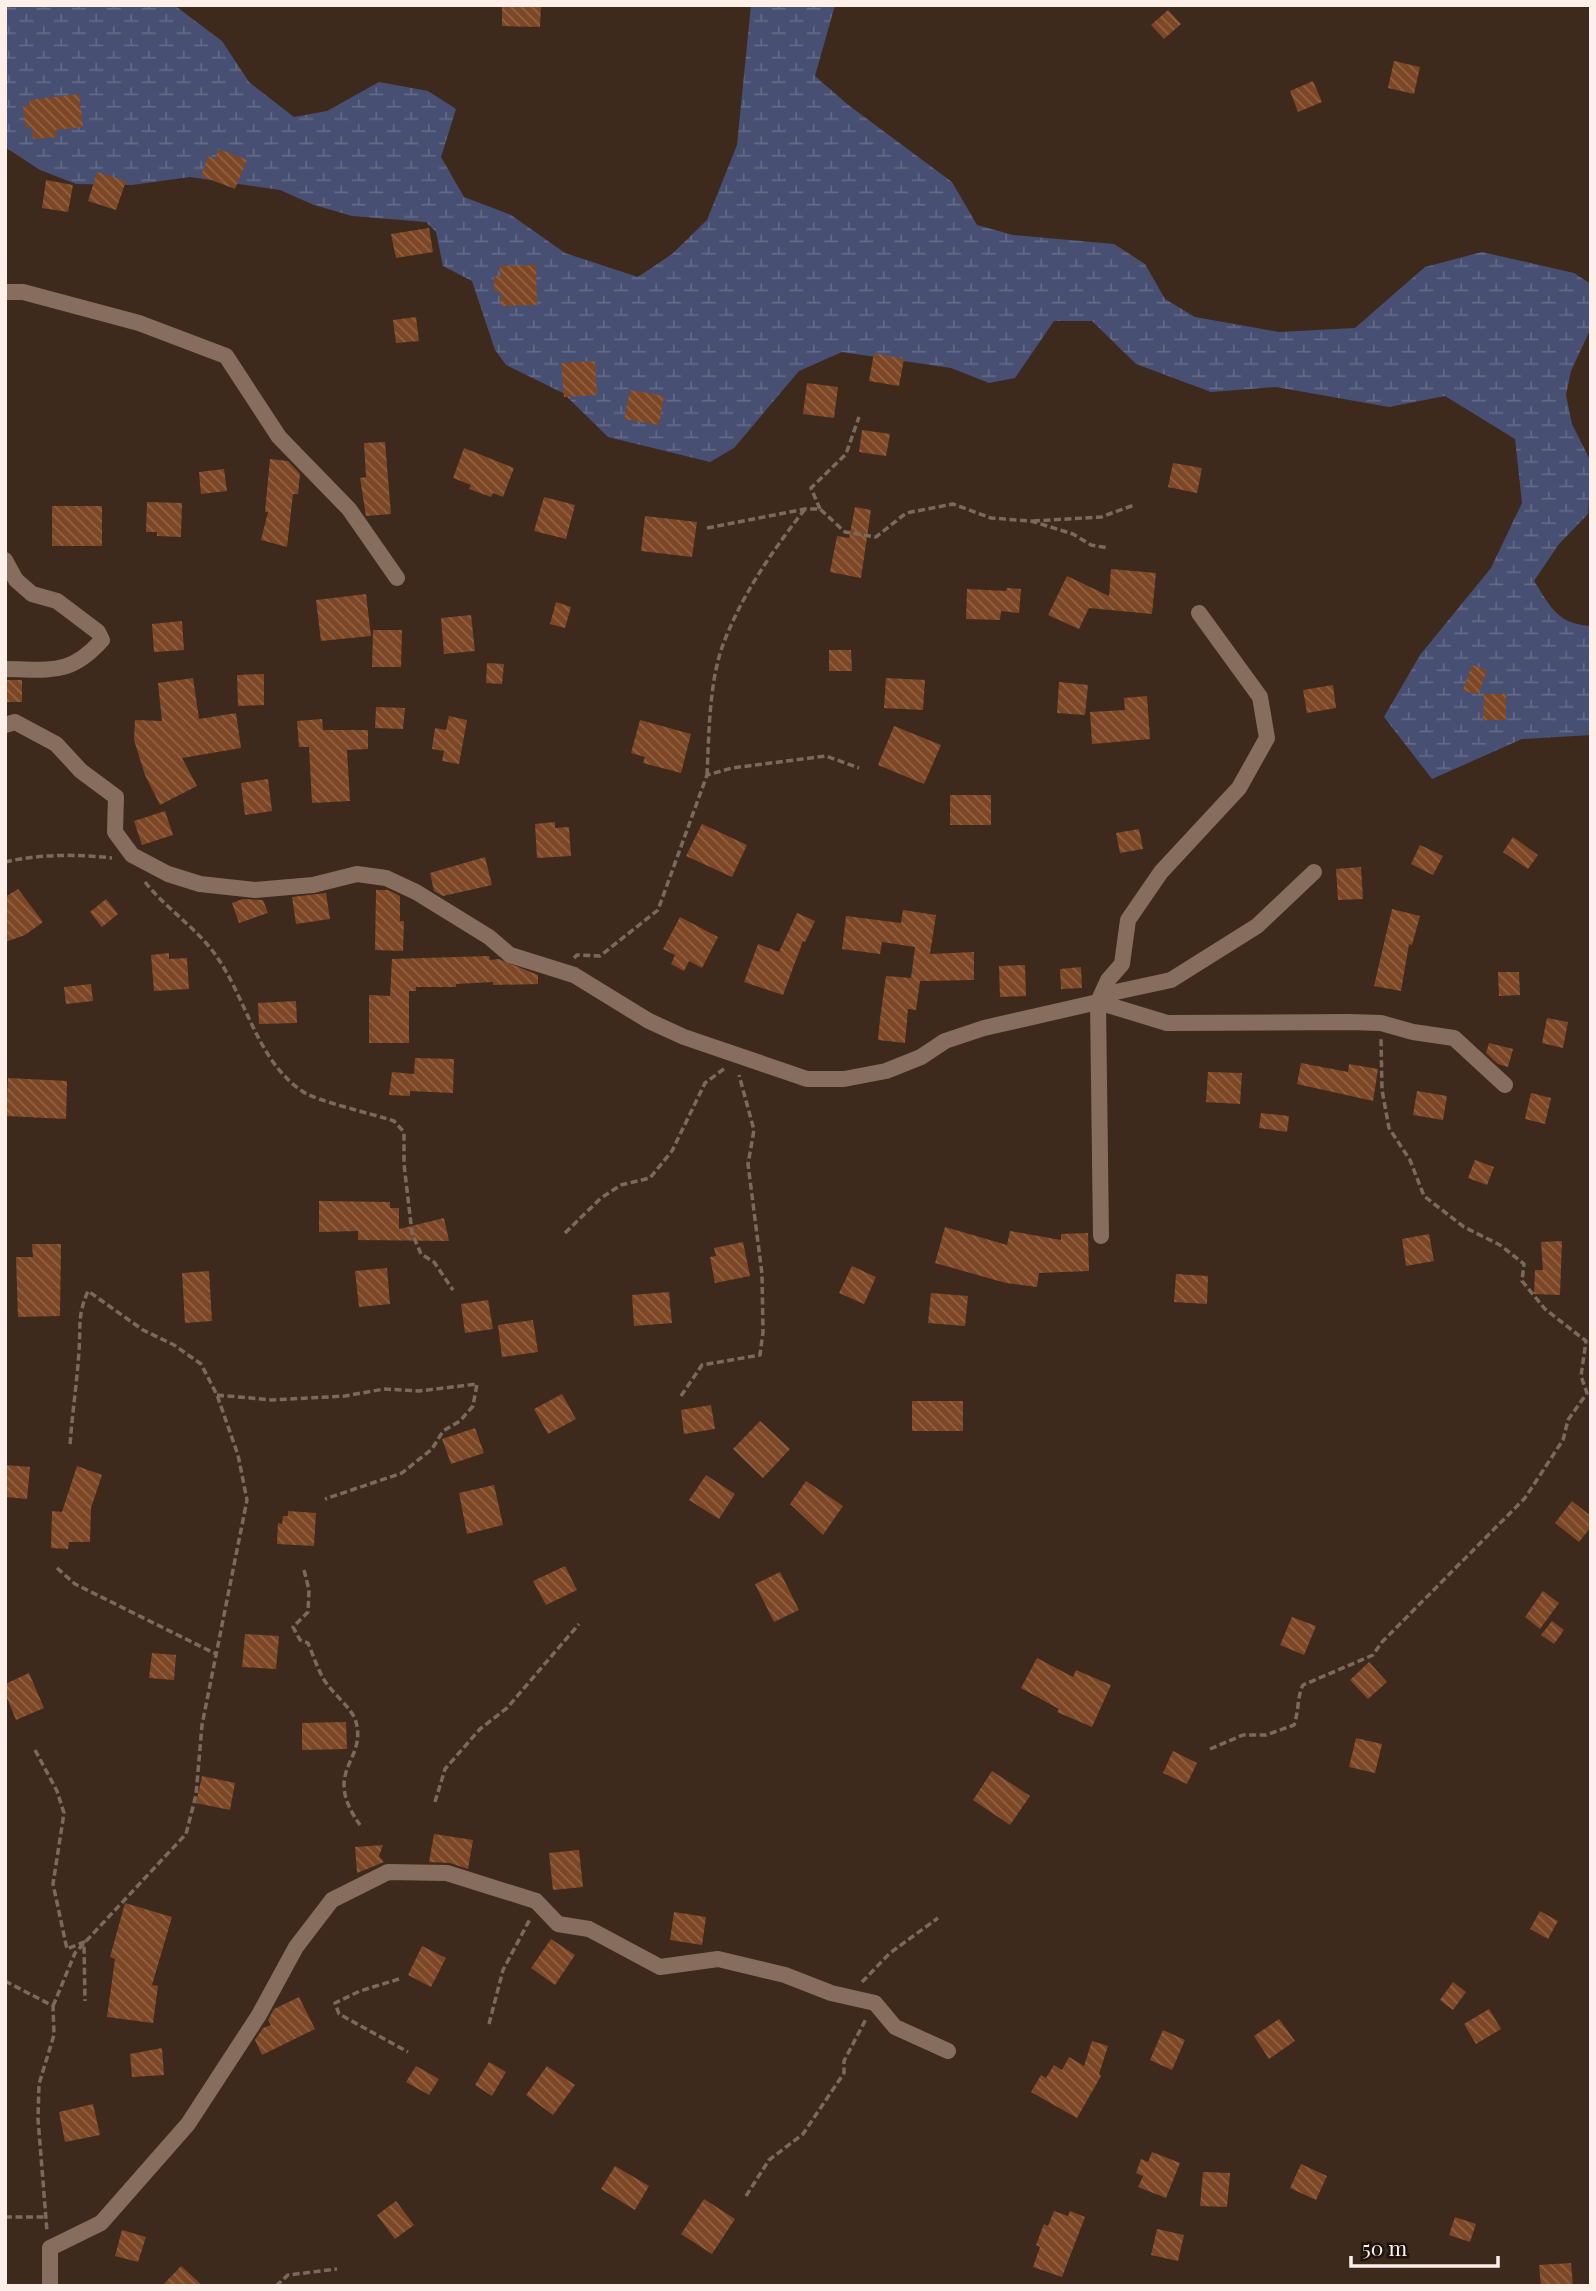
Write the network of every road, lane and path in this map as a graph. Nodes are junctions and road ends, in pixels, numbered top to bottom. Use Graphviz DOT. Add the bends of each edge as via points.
graph roads {
  1 [pos="5,292"];
  2 [pos="859,417"];
  3 [pos="1134,505"];
  4 [pos="805,509"];
  5 [pos="820,509"];
  6 [pos="1031,521"];
  7 [pos="707,528"];
  8 [pos="1108,548"];
  9 [pos="5,560"];
  10 [pos="397,578"];
  11 [pos="1199,613"];
  12 [pos="5,669"];
  13 [pos="5,725"];
  14 [pos="859,768"];
  15 [pos="707,775"];
  16 [pos="119,859"];
  17 [pos="5,862"];
  18 [pos="1314,873"];
  19 [pos="140,876"];
  20 [pos="563,970"];
  21 [pos="1100,998"];
  22 [pos="1381,1023"];
  23 [pos="741,1060"];
  24 [pos="1505,1085"];
  25 [pos="565,1233"];
  26 [pos="1101,1236"];
  27 [pos="453,1290"];
  28 [pos="217,1395"];
  29 [pos="681,1396"];
  30 [pos="71,1446"];
  31 [pos="325,1499"];
  32 [pos="57,1568"];
  33 [pos="304,1570"];
  34 [pos="579,1624"];
  35 [pos="216,1654"];
  36 [pos="1210,1749"];
  37 [pos="35,1750"];
  38 [pos="435,1802"];
  39 [pos="360,1825"];
  40 [pos="536,1901"];
  41 [pos="938,1918"];
  42 [pos="84,1942"];
  43 [pos="400,1979"];
  44 [pos="5,1981"];
  45 [pos="831,1993"];
  46 [pos="85,2001"];
  47 [pos="875,2003"];
  48 [pos="53,2006"];
  49 [pos="489,2024"];
  50 [pos="948,2051"];
  51 [pos="408,2052"];
  52 [pos="746,2196"];
  53 [pos="5,2217"];
  54 [pos="44,2217"];
  55 [pos="50,2248"];
  56 [pos="337,2269"];
  57 [pos="50,2286"];
  58 [pos="276,2286"];
  1 -- 10 [label="street" via="23,292 139,323 226,356 279,437 349,509"];
  2 -- 5 [label="path" via="846,454 811,488"];
  3 -- 6 [label="path" via="1101,517"];
  4 -- 5 [label="path"];
  4 -- 7 [label="path"];
  4 -- 15 [label="path" via="771,552 723,644 709,719"];
  5 -- 6 [label="path" via="845,532 876,537 906,513 953,504 991,518"];
  6 -- 8 [label="path"];
  9 -- 12 [label="street" via="16,580 32,594 57,601 102,640 86,658 46,672"];
  11 -- 21 [label="street" via="1260,697 1267,738 1239,788 1161,872 1128,920 1122,964 1108,979"];
  13 -- 20 [label="street" via="15,722 55,744 116,797 115,832 132,855 168,874 200,884 255,890 313,885 357,874 386,878 489,937 510,955"];
  14 -- 15 [label="path" via="826,756"];
  15 -- 20 [label="path" via="658,910 600,956 577,955"];
  16 -- 17 [label="path" via="86,855"];
  18 -- 21 [label="street" via="1257,926 1171,980"];
  19 -- 27 [label="path" via="218,958 279,1069 303,1092 394,1121 404,1132 412,1233 421,1254 434,1262"];
  20 -- 23 [label="street" via="649,1021"];
  21 -- 22 [label="street" via="1167,1023"];
  21 -- 23 [label="street" via="984,1028 945,1041 886,1071 844,1079 807,1079"];
  21 -- 26 [label="street"];
  22 -- 24 [label="street" via="1454,1038"];
  22 -- 36 [label="path" via="1382,1090 1389,1128 1410,1160 1424,1196 1524,1264 1522,1282 1530,1293 1586,1341 1581,1376 1587,1393 1525,1498 1373,1655 1303,1685 1294,1725 1266,1735 1242,1735"];
  23 -- 25 [label="path" via="705,1083 672,1152 650,1178 621,1185"];
  23 -- 29 [label="path" via="754,1130 748,1164 762,1274 760,1355 702,1365"];
  28 -- 30 [label="path" via="201,1364 88,1292 79,1313"];
  28 -- 31 [label="path" via="272,1400 477,1384 473,1406 402,1473"];
  28 -- 35 [label="path" via="238,1455 247,1500"];
  32 -- 35 [label="path" via="75,1584"];
  33 -- 39 [label="path" via="308,1612 293,1627 300,1640 308,1643 323,1679 356,1721 356,1745 344,1773 346,1805"];
  34 -- 38 [label="path" via="507,1708 480,1729 445,1769"];
  35 -- 42 [label="path" via="186,1834"];
  37 -- 42 [label="path" via="64,1813 53,1884 66,1949"];
  40 -- 45 [label="street" via="558,1924 589,1929 660,1966 718,1959 785,1975"];
  40 -- 49 [label="path" via="533,1916 503,1970"];
  40 -- 55 [label="street" via="447,1873 388,1872 332,1900 296,1947 259,2015 188,2124 101,2223"];
  41 -- 45 [label="path" via="890,1953 857,1987"];
  42 -- 46 [label="path"];
  42 -- 48 [label="path" via="75,1952"];
  43 -- 51 [label="path" via="335,2004 339,2014"];
  44 -- 48 [label="path"];
  45 -- 47 [label="street"];
  47 -- 50 [label="street" via="895,2027"];
  47 -- 52 [label="path" via="844,2061 844,2073 803,2134 769,2160"];
  48 -- 54 [label="path" via="54,2035 39,2084 38,2107"];
  53 -- 54 [label="path"];
  54 -- 55 [label="path"];
  55 -- 57 [label="street"];
  56 -- 58 [label="path" via="288,2275"];
}
